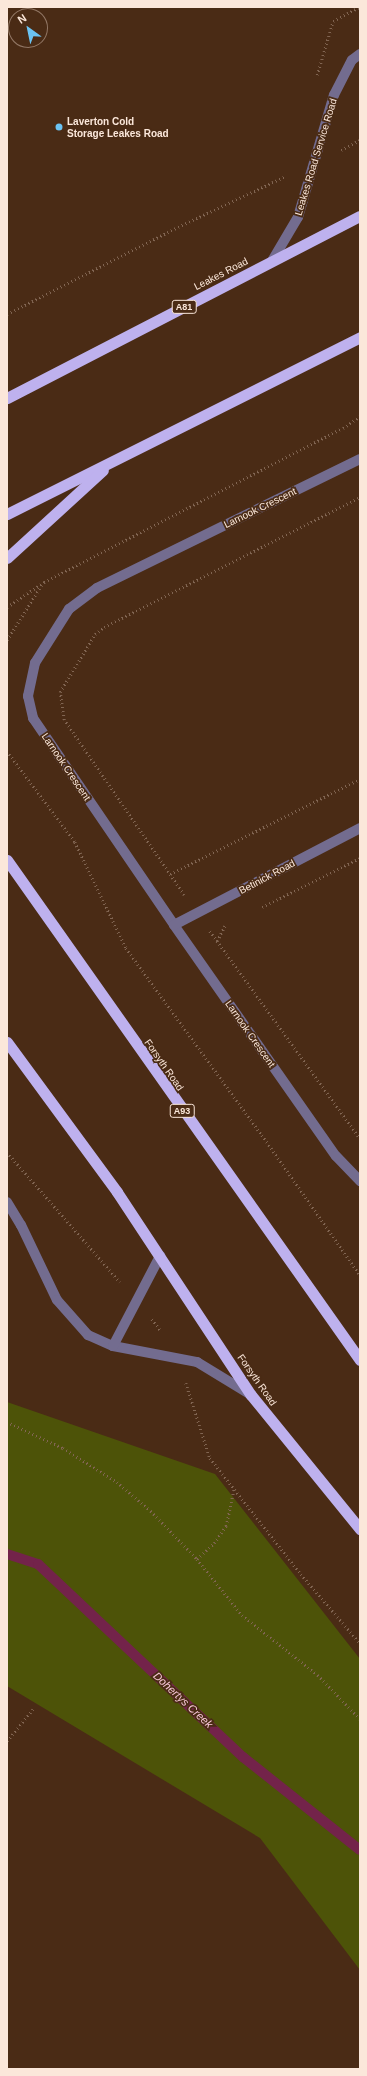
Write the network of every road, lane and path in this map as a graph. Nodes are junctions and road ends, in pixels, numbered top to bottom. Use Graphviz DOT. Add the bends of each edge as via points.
graph roads {
  1 [pos="360,54"];
  2 [pos="360,140"];
  3 [pos="314,162"];
  4 [pos="360,216"];
  5 [pos="272,261"];
  6 [pos="7,314"];
  7 [pos="360,338"];
  8 [pos="7,398"];
  9 [pos="360,416"];
  10 [pos="360,459"];
  11 [pos="115,460"];
  12 [pos="360,497"];
  13 [pos="7,514"];
  14 [pos="7,558"];
  15 [pos="44,582"];
  16 [pos="7,607"];
  17 [pos="7,640"];
  18 [pos="7,751"];
  19 [pos="360,779"];
  20 [pos="360,828"];
  21 [pos="360,858"];
  22 [pos="7,860"];
  23 [pos="170,874"];
  24 [pos="258,909"];
  25 [pos="197,913"];
  26 [pos="230,923"];
  27 [pos="174,925"];
  28 [pos="217,941"];
  29 [pos="7,1042"];
  30 [pos="360,1138"];
  31 [pos="7,1152"];
  32 [pos="360,1181"];
  33 [pos="7,1202"];
  34 [pos="160,1256"];
  35 [pos="360,1275"];
  36 [pos="137,1300"];
  37 [pos="113,1346"];
  38 [pos="176,1359"];
  39 [pos="360,1360"];
  40 [pos="251,1395"];
  41 [pos="7,1422"];
  42 [pos="234,1489"];
  43 [pos="360,1529"];
  44 [pos="197,1559"];
  45 [pos="360,1643"];
  46 [pos="33,1709"];
  47 [pos="360,1719"];
  48 [pos="7,1741"];
  1 -- 3 [label="street, Leakes Road Service Road" via="352,60 334,96"];
  2 -- 3 [label="path"];
  3 -- 5 [label="street, Leakes Road Service Road" via="298,217"];
  3 -- 6 [label="path" via="178,227"];
  4 -- 5 [label="highway, Leakes Road / A81"];
  5 -- 8 [label="highway, Leakes Road / A81"];
  7 -- 11 [label="highway"];
  9 -- 15 [label="path" via="343,428"];
  10 -- 27 [label="street, Larnook Crescent" via="97,588 69,609 35,662 28,696 33,718"];
  11 -- 13 [label="highway"];
  11 -- 14 [label="highway"];
  12 -- 23 [label="path" via="104,627 95,634 60,692 64,720"];
  15 -- 16 [label="path"];
  15 -- 17 [label="path"];
  18 -- 35 [label="path" via="75,842 126,948"];
  19 -- 23 [label="path"];
  20 -- 25 [label="street, Betinick Road"];
  21 -- 24 [label="path"];
  22 -- 39 [label="highway, Forsyth Road / A93"];
  23 -- 25 [label="path"];
  25 -- 27 [label="street, Betinick Road"];
  25 -- 28 [label="path"];
  26 -- 28 [label="path" via="224,926"];
  27 -- 32 [label="street, Larnook Crescent" via="336,1156"];
  28 -- 30 [label="path"];
  29 -- 34 [label="highway, Forsyth Road" via="117,1192"];
  31 -- 36 [label="path" via="50,1198 96,1257"];
  33 -- 37 [label="street" via="22,1224 57,1300 88,1335"];
  34 -- 36 [label="street"];
  34 -- 40 [label="highway, Forsyth Road"];
  36 -- 37 [label="street"];
  36 -- 38 [label="path" via="160,1331"];
  37 -- 38 [label="street"];
  38 -- 40 [label="street" via="197,1362"];
  38 -- 42 [label="path" via="191,1394 210,1458"];
  40 -- 43 [label="highway, Forsyth Road"];
  41 -- 44 [label="path" via="63,1448 117,1482 151,1511"];
  42 -- 44 [label="path" via="226,1526 214,1543"];
  42 -- 45 [label="path" via="300,1574"];
  44 -- 47 [label="path" via="242,1615 318,1675"];
  46 -- 48 [label="path"];
}
